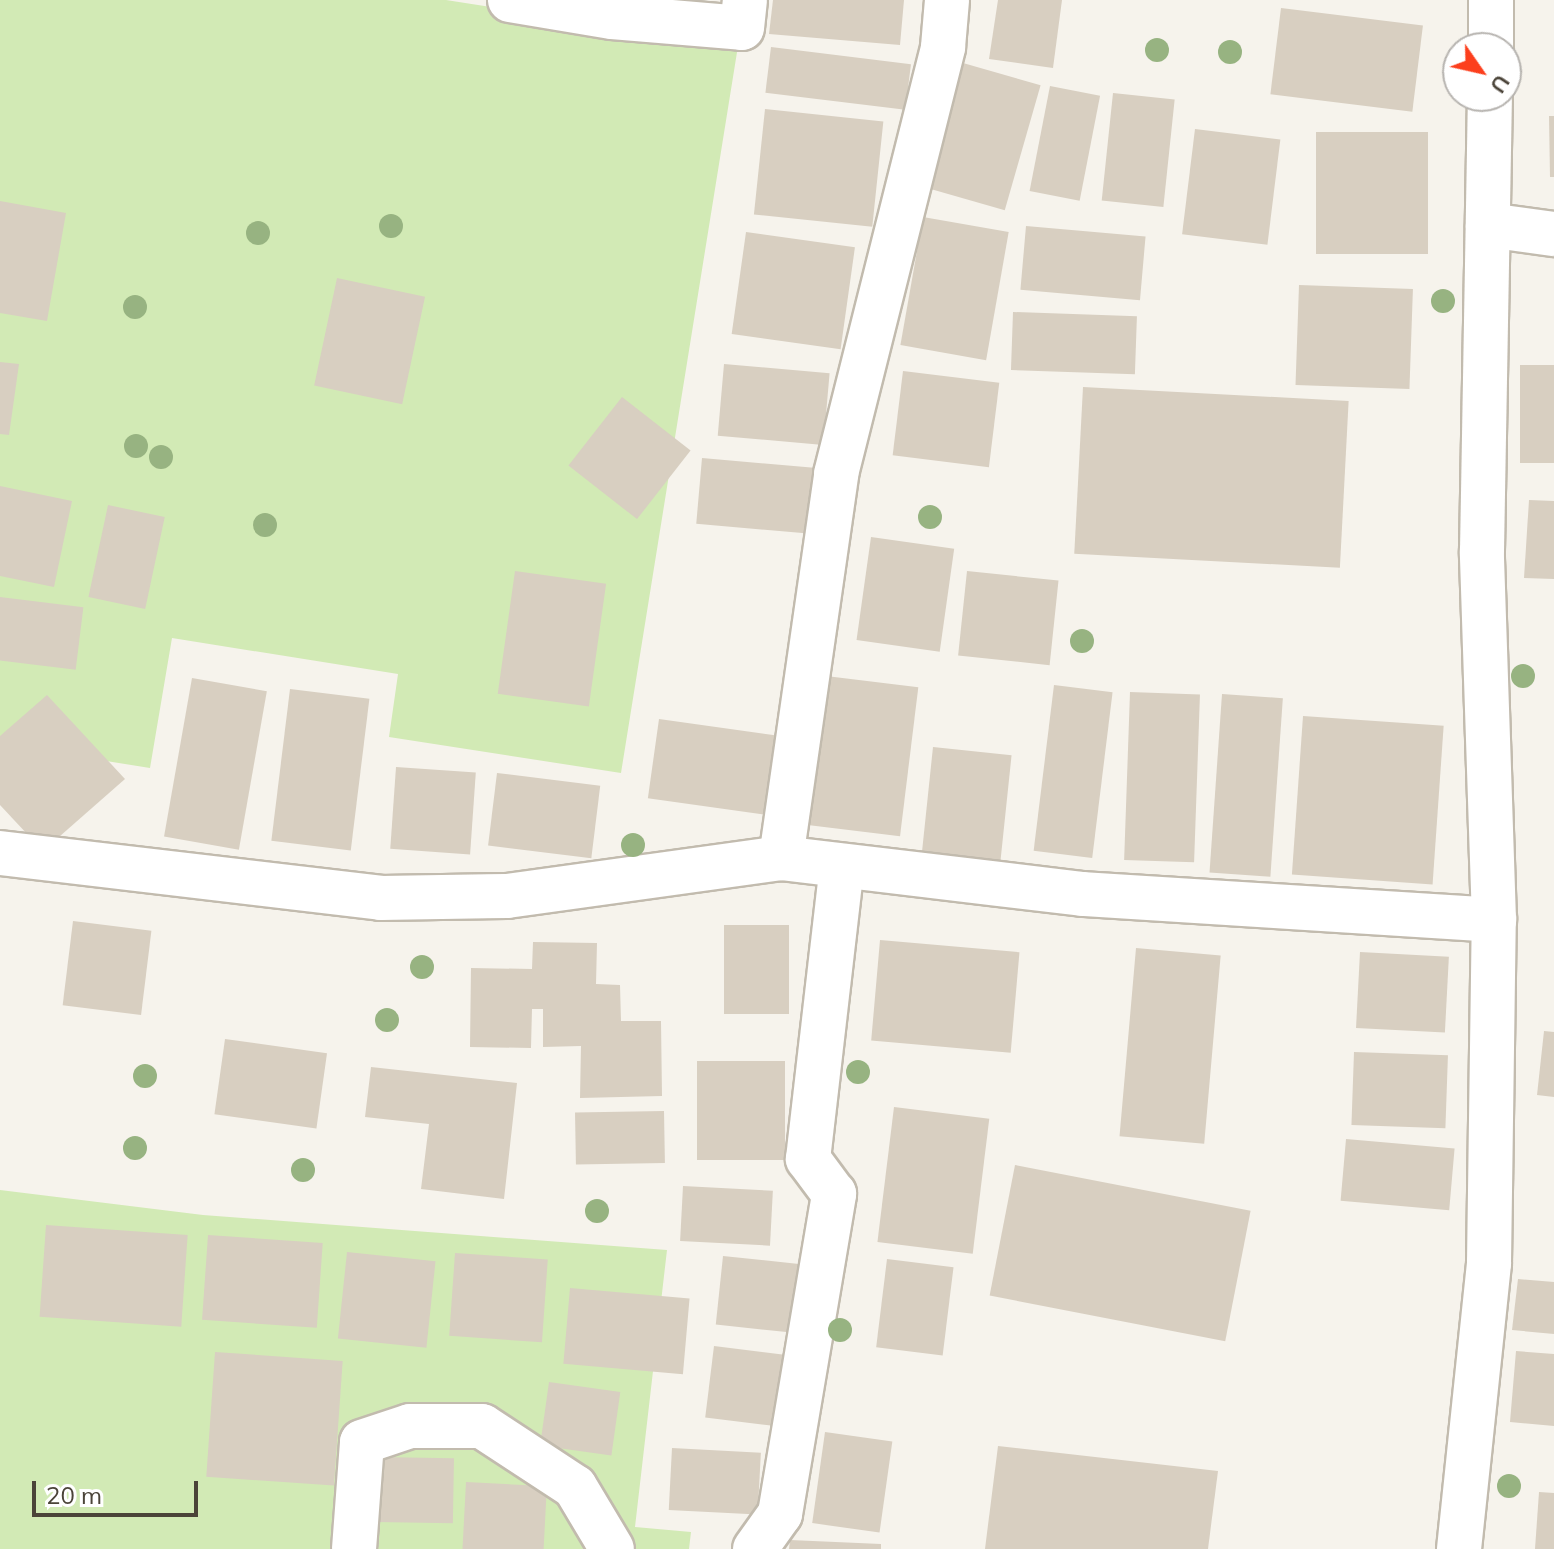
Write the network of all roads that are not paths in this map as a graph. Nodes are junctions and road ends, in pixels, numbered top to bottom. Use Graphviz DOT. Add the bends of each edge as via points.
graph roads {
  1 [pos="510,0"];
  2 [pos="745,0"];
  3 [pos="947,0"];
  4 [pos="1491,0"];
  5 [pos="1491,32"];
  6 [pos="1490,112"];
  7 [pos="1488,225"];
  8 [pos="1554,234"];
  9 [pos="0,853"];
  10 [pos="781,858"];
  11 [pos="842,866"];
  12 [pos="1494,920"];
  13 [pos="354,1549"];
  14 [pos="612,1549"];
  15 [pos="755,1549"];
  16 [pos="1459,1549"];
  1 -- 2 [label="street" via="612,17 742,28"];
  3 -- 10 [label="street" via="943,47 836,474"];
  4 -- 5 [label="street"];
  6 -- 7 [label="street"];
  7 -- 8 [label="street"];
  7 -- 12 [label="street" via="1482,551"];
  9 -- 10 [label="street" via="381,898 507,896"];
  10 -- 11 [label="street"];
  11 -- 12 [label="street" via="1083,894"];
  11 -- 15 [label="street" via="808,1159 834,1194 780,1514"];
  12 -- 16 [label="street" via="1489,1263"];
  13 -- 14 [label="street" via="362,1442 410,1426 482,1426 575,1487"];
}
